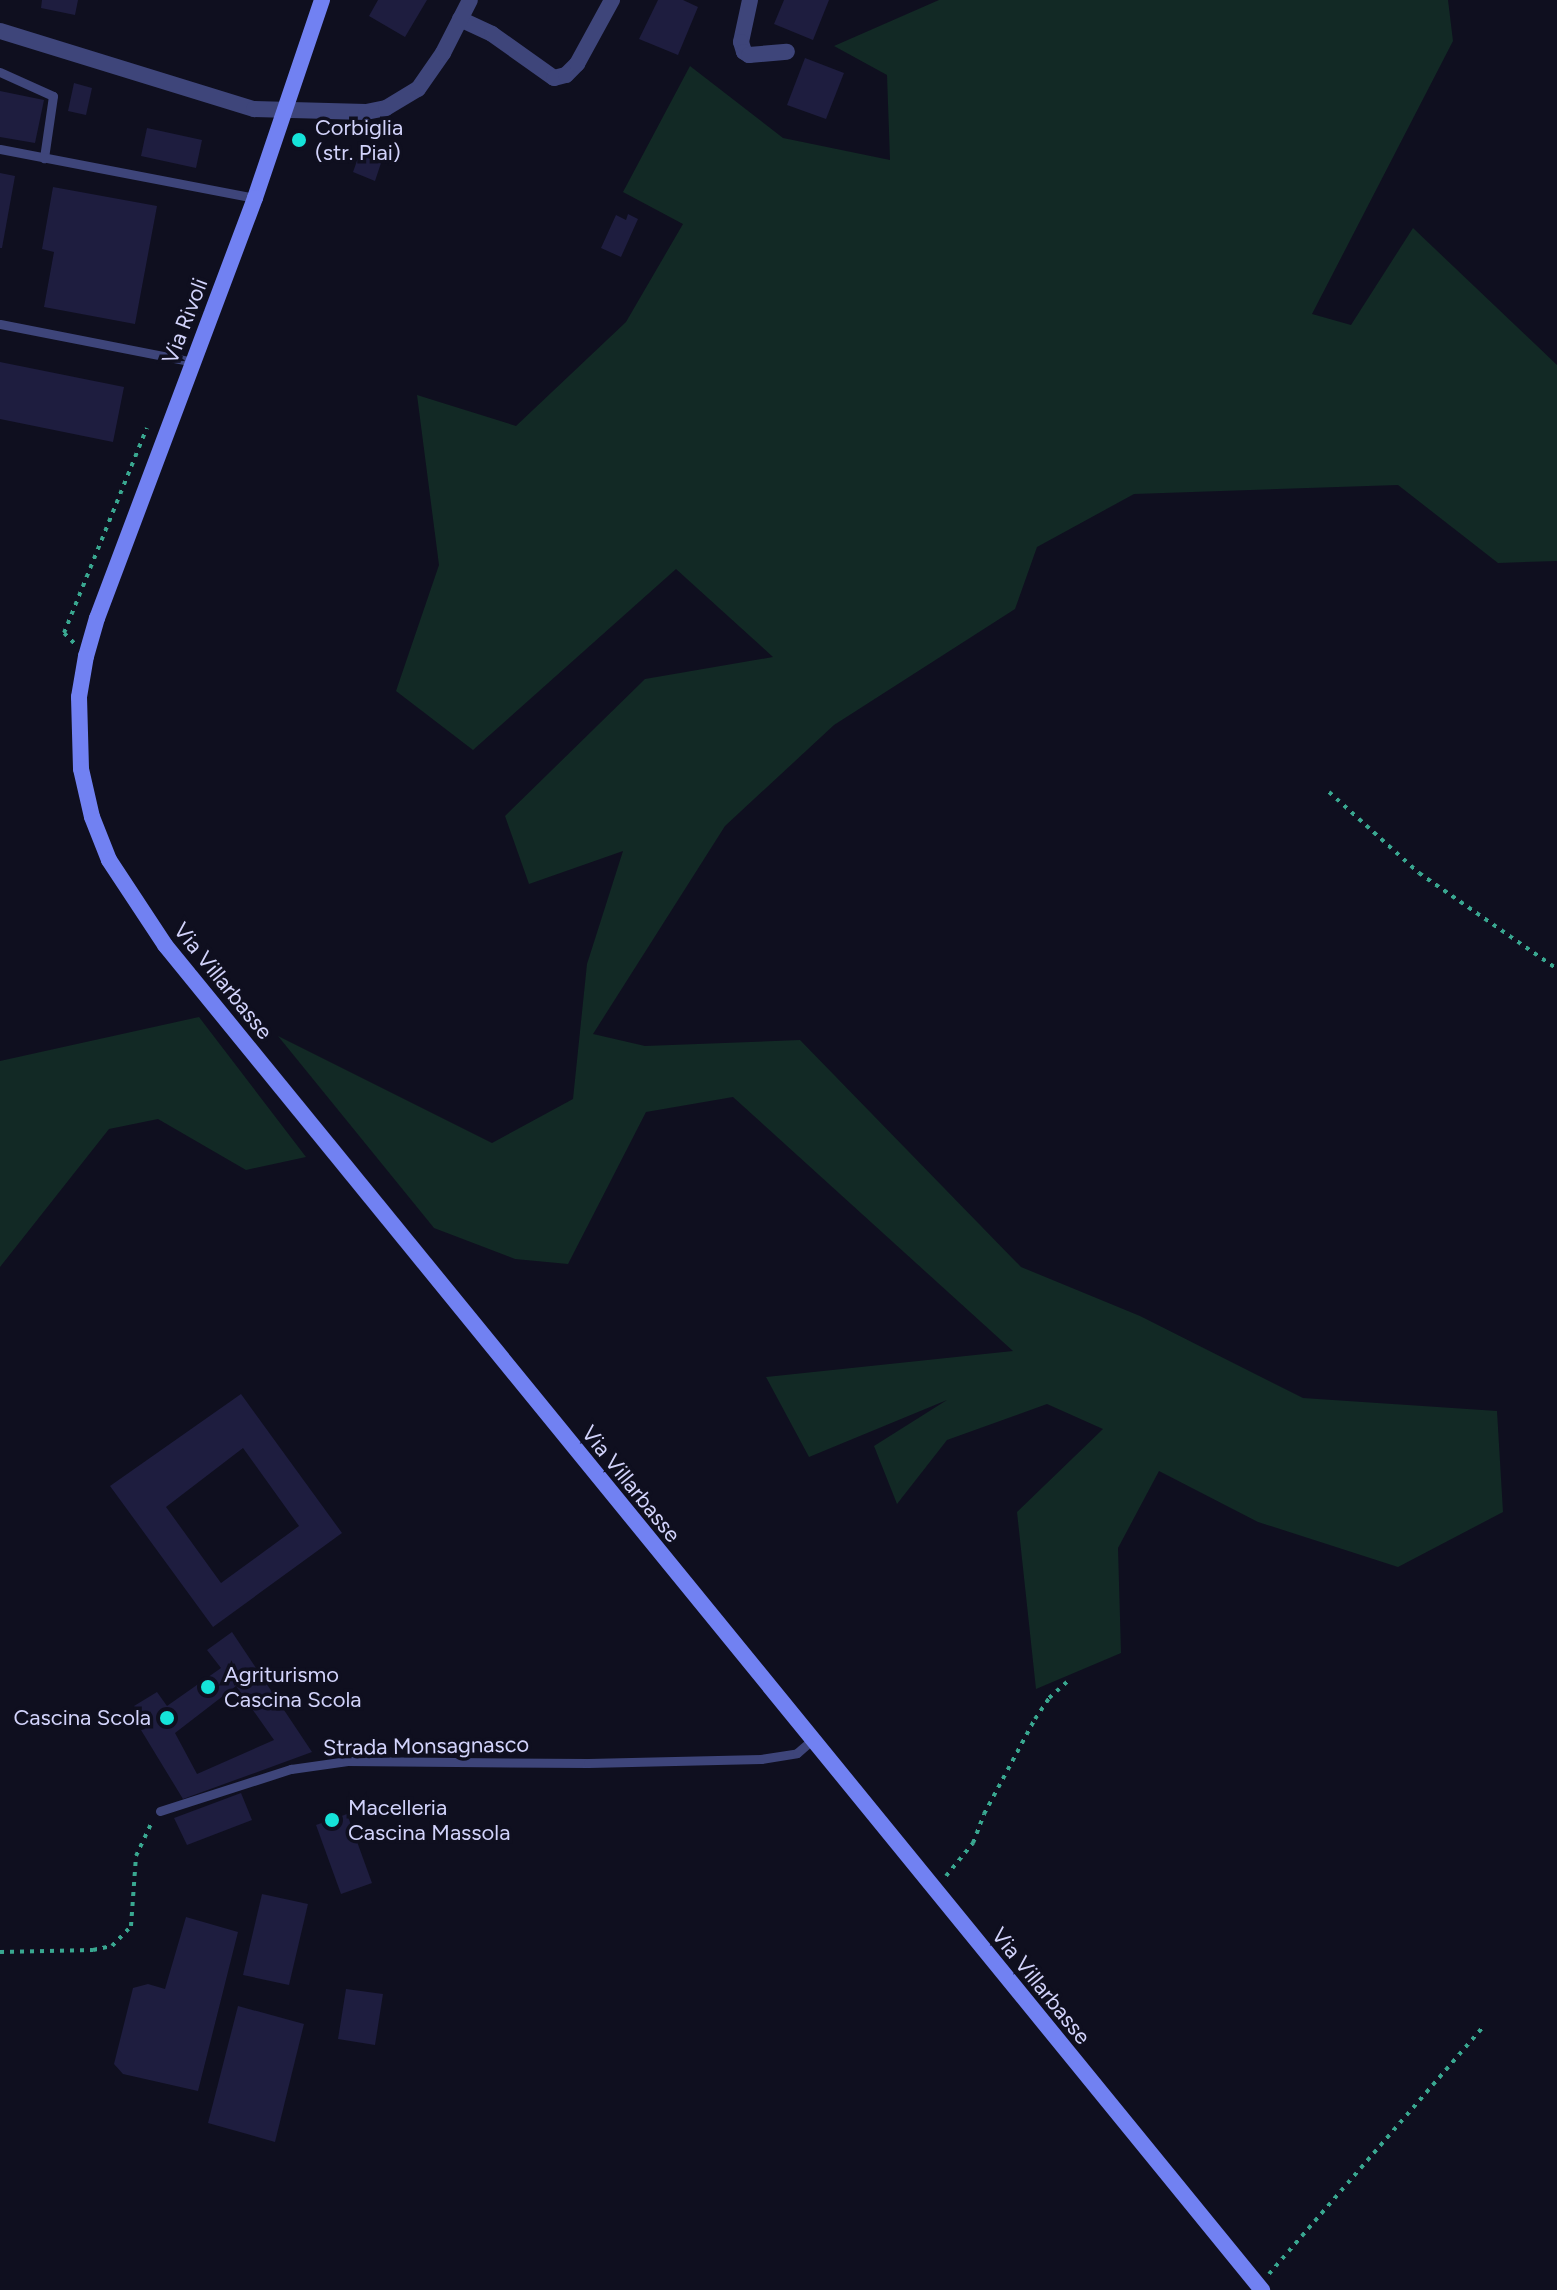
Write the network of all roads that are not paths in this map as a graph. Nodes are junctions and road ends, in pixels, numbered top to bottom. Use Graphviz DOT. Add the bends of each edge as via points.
graph roads {
  1 [pos="322,0"];
  2 [pos="470,0"];
  3 [pos="612,0"];
  4 [pos="750,0"];
  5 [pos="460,19"];
  6 [pos="0,31"];
  7 [pos="787,52"];
  8 [pos="0,72"];
  9 [pos="286,111"];
  10 [pos="0,149"];
  11 [pos="44,158"];
  12 [pos="255,198"];
  13 [pos="0,324"];
  14 [pos="193,362"];
  15 [pos="86,656"];
  16 [pos="812,1740"];
  17 [pos="160,1811"];
  18 [pos="1260,2288"];
  1 -- 9 [label="street, Via Rivoli"];
  2 -- 5 [label="street"];
  3 -- 5 [label="street" via="577,64 554,78 492,34"];
  4 -- 7 [label="street" via="741,42 744,52"];
  5 -- 9 [label="street" via="418,89 403,100 366,112"];
  6 -- 9 [label="street" via="254,109"];
  8 -- 11 [label="lane" via="53,96"];
  9 -- 12 [label="street, Via Rivoli"];
  10 -- 11 [label="lane"];
  11 -- 12 [label="lane"];
  12 -- 14 [label="street, Via Rivoli"];
  13 -- 14 [label="lane"];
  14 -- 15 [label="street, Via Rivoli"];
  15 -- 16 [label="street, Via Villarbasse" via="79,697 81,769 92,817 133,901"];
  16 -- 17 [label="lane, Strada Monsagnasco" via="797,1753 761,1759 347,1761 291,1769"];
  16 -- 18 [label="street, Via Villarbasse"];
}
